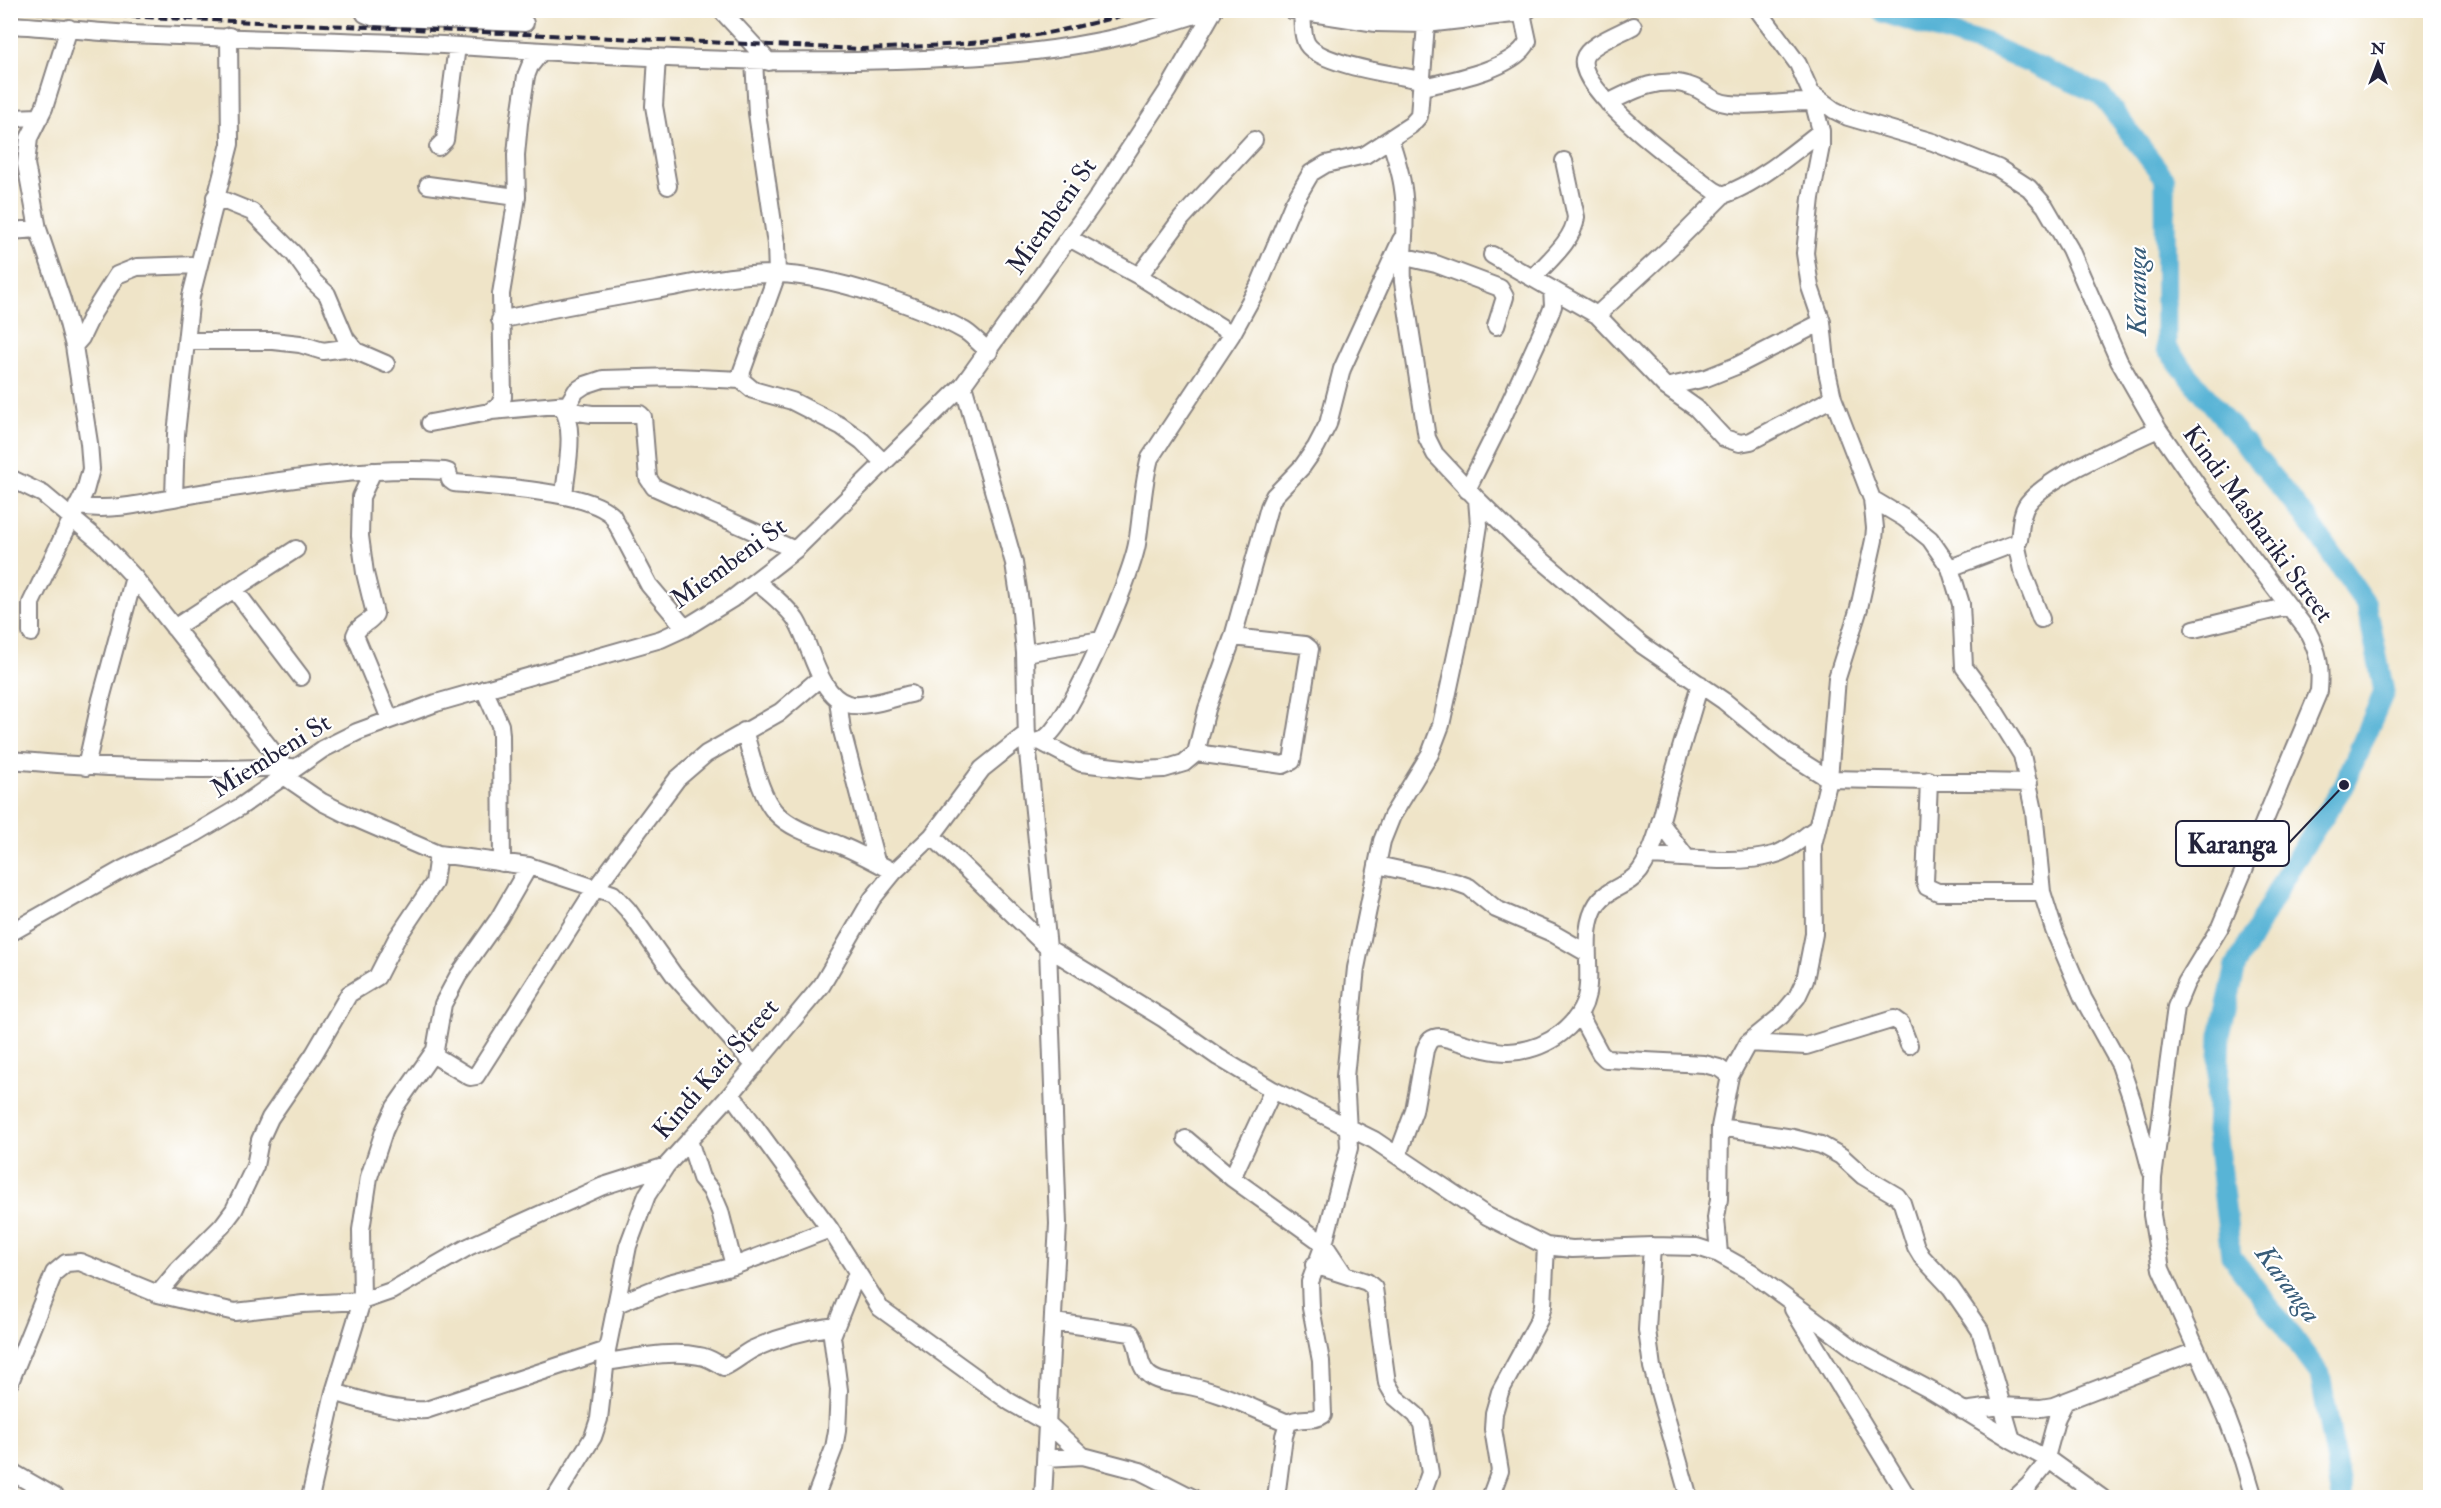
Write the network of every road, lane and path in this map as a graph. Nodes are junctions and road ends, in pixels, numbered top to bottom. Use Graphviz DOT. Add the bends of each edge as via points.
graph roads {
  1 [pos="363,10"];
  2 [pos="721,10"];
  3 [pos="1212,10"];
  4 [pos="1758,10"];
  5 [pos="1297,11"];
  6 [pos="1525,12"];
  7 [pos="524,17"];
  8 [pos="1426,24"];
  9 [pos="10,25"];
  10 [pos="1633,26"];
  11 [pos="69,28"];
  12 [pos="229,36"];
  13 [pos="457,46"];
  14 [pos="533,52"];
  15 [pos="657,57"];
  16 [pos="762,61"];
  17 [pos="1422,83"];
  18 [pos="1813,98"];
  19 [pos="1608,103"];
  20 [pos="40,117"];
  21 [pos="10,118"];
  22 [pos="1821,131"];
  23 [pos="1390,139"];
  24 [pos="1254,140"];
  25 [pos="438,147"];
  26 [pos="1564,161"];
  27 [pos="428,185"];
  28 [pos="668,186"];
  29 [pos="1723,195"];
  30 [pos="215,197"];
  31 [pos="517,197"];
  32 [pos="38,229"];
  33 [pos="10,231"];
  34 [pos="1404,233"];
  35 [pos="1069,238"];
  36 [pos="1492,255"];
  37 [pos="1401,256"];
  38 [pos="198,266"];
  39 [pos="777,274"];
  40 [pos="1139,276"];
  41 [pos="1533,278"];
  42 [pos="1552,289"];
  43 [pos="1597,315"];
  44 [pos="500,320"];
  45 [pos="1822,322"];
  46 [pos="1496,326"];
  47 [pos="1233,334"];
  48 [pos="187,340"];
  49 [pos="74,346"];
  50 [pos="356,351"];
  51 [pos="989,352"];
  52 [pos="386,364"];
  53 [pos="741,380"];
  54 [pos="963,384"];
  55 [pos="1666,387"];
  56 [pos="1833,398"];
  57 [pos="562,408"];
  58 [pos="491,411"];
  59 [pos="430,423"];
  60 [pos="2158,429"];
  61 [pos="884,463"];
  62 [pos="373,471"];
  63 [pos="10,478"];
  64 [pos="1472,495"];
  65 [pos="564,496"];
  66 [pos="174,497"];
  67 [pos="1872,500"];
  68 [pos="74,511"];
  69 [pos="2016,543"];
  70 [pos="296,549"];
  71 [pos="795,550"];
  72 [pos="1950,568"];
  73 [pos="134,577"];
  74 [pos="756,581"];
  75 [pos="234,589"];
  76 [pos="2289,606"];
  77 [pos="2041,619"];
  78 [pos="174,628"];
  79 [pos="685,628"];
  80 [pos="2194,629"];
  81 [pos="31,633"];
  82 [pos="1233,637"];
  83 [pos="1101,640"];
  84 [pos="1025,653"];
  85 [pos="301,677"];
  86 [pos="820,678"];
  87 [pos="1700,684"];
  88 [pos="484,689"];
  89 [pos="911,694"];
  90 [pos="838,699"];
  91 [pos="390,719"];
  92 [pos="744,731"];
  93 [pos="1031,739"];
  94 [pos="1196,753"];
  95 [pos="10,760"];
  96 [pos="86,767"];
  97 [pos="288,770"];
  98 [pos="1829,779"];
  99 [pos="1929,780"];
  100 [pos="2029,783"];
  101 [pos="1660,822"];
  102 [pos="1817,828"];
  103 [pos="932,836"];
  104 [pos="438,854"];
  105 [pos="1647,856"];
  106 [pos="1686,857"];
  107 [pos="876,861"];
  108 [pos="502,863"];
  109 [pos="1377,865"];
  110 [pos="529,866"];
  111 [pos="894,872"];
  112 [pos="595,889"];
  113 [pos="2042,892"];
  114 [pos="10,933"];
  115 [pos="1048,948"];
  116 [pos="1587,953"];
  117 [pos="1578,1014"];
  118 [pos="1748,1043"];
  119 [pos="1910,1045"];
  120 [pos="432,1054"];
  121 [pos="754,1066"];
  122 [pos="1730,1076"];
  123 [pos="1273,1090"];
  124 [pos="731,1094"];
  125 [pos="1349,1127"];
  126 [pos="1720,1127"];
  127 [pos="1186,1138"];
  128 [pos="689,1140"];
  129 [pos="1398,1154"];
  130 [pos="666,1166"];
  131 [pos="1233,1178"];
  132 [pos="2153,1178"];
  133 [pos="830,1229"];
  134 [pos="1324,1245"];
  135 [pos="1546,1246"];
  136 [pos="1652,1246"];
  137 [pos="1719,1254"];
  138 [pos="1314,1265"];
  139 [pos="734,1266"];
  140 [pos="857,1273"];
  141 [pos="1344,1274"];
  142 [pos="158,1294"];
  143 [pos="1788,1300"];
  144 [pos="362,1301"];
  145 [pos="617,1304"];
  146 [pos="1054,1322"];
  147 [pos="835,1326"];
  148 [pos="2196,1351"];
  149 [pos="607,1356"];
  150 [pos="10,1382"];
  151 [pos="334,1392"];
  152 [pos="2065,1402"];
  153 [pos="2001,1406"];
  154 [pos="1963,1412"];
  155 [pos="1047,1423"];
  156 [pos="1288,1423"];
  157 [pos="2012,1440"];
  158 [pos="1083,1456"];
  159 [pos="1046,1458"];
  160 [pos="2048,1459"];
  161 [pos="10,1471"];
  162 [pos="57,1497"];
  163 [pos="310,1497"];
  164 [pos="555,1497"];
  165 [pos="815,1497"];
  166 [pos="1042,1497"];
  167 [pos="1193,1497"];
  168 [pos="1276,1497"];
  169 [pos="1421,1497"];
  170 [pos="1490,1497"];
  171 [pos="1689,1497"];
  172 [pos="1908,1497"];
  173 [pos="2015,1497"];
  174 [pos="2102,1497"];
  175 [pos="2254,1497"];
  1 -- 7 [label="street" via="372,17"];
  2 -- 16 [label="street"];
  3 -- 16 [label="street" via="1138,33 1020,54 922,60"];
  3 -- 35 [label="street, Miembeni St" via="1168,90"];
  4 -- 18 [label="street" via="1798,64"];
  5 -- 8 [label="street" via="1376,23"];
  5 -- 17 [label="street" via="1305,43 1313,51 1329,59"];
  6 -- 8 [label="street"];
  6 -- 17 [label="street" via="1528,40 1521,52 1475,74"];
  7 -- 14 [label="street"];
  8 -- 17 [label="street, Kindi Kati Street"];
  9 -- 11 [label="street"];
  10 -- 19 [label="street" via="1588,51 1584,58 1586,74"];
  11 -- 12 [label="street"];
  11 -- 20 [label="street"];
  12 -- 13 [label="street"];
  12 -- 30 [label="street" via="230,144"];
  13 -- 14 [label="street"];
  13 -- 25 [label="street" via="445,140"];
  14 -- 15 [label="street"];
  14 -- 31 [label="street" via="523,90 516,155"];
  15 -- 16 [label="street"];
  15 -- 28 [label="street" via="654,106"];
  16 -- 39 [label="street" via="757,113"];
  17 -- 23 [label="street, Kindi Kati Street" via="1419,116"];
  18 -- 19 [label="street" via="1731,104 1714,101 1692,86 1671,83 1646,85"];
  18 -- 22 [label="street"];
  18 -- 60 [label="street, Kindi Mashariki Street" via="1848,117 1933,142 1998,168 2029,188 2045,206 2070,249 2120,361"];
  19 -- 29 [label="street" via="1659,150"];
  20 -- 21 [label="street"];
  20 -- 32 [label="street" via="29,138 26,164"];
  22 -- 29 [label="street" via="1774,166"];
  22 -- 45 [label="street" via="1805,254 1810,287"];
  23 -- 34 [label="street" via="1404,189"];
  23 -- 47 [label="street, Kindi Kati Street" via="1365,155 1326,164 1311,173"];
  24 -- 40 [label="street" via="1182,218"];
  26 -- 41 [label="street" via="1575,224"];
  27 -- 31 [label="street"];
  29 -- 43 [label="street"];
  30 -- 38 [label="street"];
  30 -- 50 [label="street" via="252,212 294,254 327,294 346,339"];
  31 -- 44 [label="street"];
  32 -- 33 [label="street"];
  32 -- 49 [label="street"];
  34 -- 37 [label="street"];
  34 -- 82 [label="street" via="1342,369 1328,424 1316,447 1269,507"];
  35 -- 40 [label="street"];
  35 -- 51 [label="street, Miembeni St"];
  36 -- 41 [label="street"];
  37 -- 46 [label="street" via="1436,264 1500,288 1505,297"];
  37 -- 64 [label="street" via="1427,438 1435,454"];
  38 -- 48 [label="street"];
  38 -- 49 [label="street" via="137,267 117,275"];
  39 -- 44 [label="street" via="706,281"];
  39 -- 51 [label="street" via="820,281 908,305 967,332"];
  39 -- 53 [label="street"];
  40 -- 47 [label="street"];
  41 -- 42 [label="street"];
  42 -- 43 [label="street"];
  42 -- 64 [label="street" via="1550,314"];
  43 -- 55 [label="street"];
  44 -- 58 [label="street" via="503,397"];
  45 -- 55 [label="street" via="1736,366"];
  45 -- 56 [label="street"];
  47 -- 83 [label="street, Kindi Kati Street" via="1150,458 1137,545"];
  48 -- 50 [label="street" via="273,341 323,351"];
  48 -- 66 [label="street" via="176,434"];
  49 -- 68 [label="street" via="91,459 89,482"];
  50 -- 52 [label="street"];
  51 -- 54 [label="street, Miembeni St"];
  53 -- 57 [label="street" via="603,379 576,391"];
  53 -- 61 [label="street" via="753,390 792,401 841,426"];
  54 -- 61 [label="street, Miembeni St"];
  54 -- 84 [label="street" via="1014,563"];
  55 -- 56 [label="street" via="1696,408 1724,438 1740,443"];
  56 -- 67 [label="street"];
  57 -- 58 [label="street"];
  57 -- 65 [label="street" via="569,435"];
  57 -- 71 [label="street" via="592,414 640,414 648,478 654,488"];
  58 -- 59 [label="street"];
  60 -- 69 [label="street" via="2048,485 2023,512"];
  60 -- 76 [label="street, Kindi Mashariki Street"];
  61 -- 71 [label="street, Miembeni St"];
  62 -- 65 [label="street" via="445,471 454,483"];
  62 -- 66 [label="street"];
  62 -- 91 [label="street" via="361,497 360,536 364,573 375,614 355,635"];
  63 -- 68 [label="street"];
  64 -- 87 [label="street" via="1642,645"];
  64 -- 109 [label="street" via="1479,525 1441,725 1430,754 1392,816"];
  65 -- 79 [label="street" via="612,515 649,585"];
  66 -- 68 [label="street"];
  67 -- 72 [label="street" via="1930,539"];
  67 -- 98 [label="street" via="1874,540 1859,608 1837,678"];
  68 -- 73 [label="street"];
  68 -- 81 [label="street" via="31,603"];
  69 -- 72 [label="street"];
  69 -- 77 [label="street"];
  70 -- 75 [label="street"];
  71 -- 74 [label="street, Miembeni St"];
  72 -- 100 [label="street" via="1961,604 1964,668 2022,755"];
  73 -- 78 [label="street"];
  73 -- 96 [label="street"];
  74 -- 79 [label="street, Miembeni St"];
  74 -- 86 [label="street" via="796,620"];
  75 -- 78 [label="street"];
  75 -- 85 [label="street"];
  76 -- 80 [label="street"];
  76 -- 132 [label="street, Kindi Mashariki Street" via="2318,651 2319,691 2220,927 2176,1007"];
  78 -- 97 [label="street"];
  79 -- 88 [label="street, Miembeni St" via="661,639"];
  82 -- 94 [label="street"];
  82 -- 94 [label="street" via="1305,645 1310,649 1292,761 1282,765"];
  83 -- 84 [label="street"];
  83 -- 93 [label="street, Kindi Kati Street" via="1061,718 1049,734"];
  84 -- 93 [label="street"];
  86 -- 90 [label="street"];
  86 -- 92 [label="street" via="780,712"];
  87 -- 98 [label="street" via="1786,752"];
  87 -- 101 [label="street"];
  88 -- 91 [label="street, Miembeni St"];
  88 -- 108 [label="street" via="500,725"];
  89 -- 90 [label="street" via="862,705"];
  90 -- 107 [label="street" via="842,731"];
  91 -- 97 [label="street, Miembeni St" via="323,749"];
  92 -- 107 [label="street" via="774,811 805,832"];
  92 -- 112 [label="street" via="706,754 677,779"];
  93 -- 94 [label="street" via="1081,763 1140,770 1184,763"];
  93 -- 103 [label="street, Kindi Kati Street" via="982,769"];
  93 -- 115 [label="street"];
  95 -- 96 [label="street"];
  96 -- 97 [label="street"];
  97 -- 104 [label="street" via="322,802"];
  97 -- 114 [label="street, Miembeni St" via="240,807 196,833"];
  98 -- 99 [label="street"];
  98 -- 102 [label="street"];
  99 -- 100 [label="street"];
  99 -- 113 [label="street" via="1927,887 1938,892"];
  100 -- 113 [label="street"];
  101 -- 105 [label="street"];
  101 -- 106 [label="street"];
  102 -- 106 [label="street" via="1773,855 1752,859"];
  102 -- 118 [label="street" via="1812,863 1814,934 1805,980 1781,1016"];
  103 -- 111 [label="street, Kindi Kati Street"];
  103 -- 115 [label="street"];
  104 -- 108 [label="street"];
  104 -- 142 [label="street" via="434,883 397,938 377,977 350,994 263,1132 255,1166 234,1210"];
  105 -- 106 [label="street"];
  105 -- 116 [label="street" via="1634,878 1597,903"];
  107 -- 111 [label="street"];
  108 -- 110 [label="street"];
  109 -- 116 [label="street" via="1469,887 1496,909"];
  109 -- 125 [label="street" via="1351,1015 1345,1077"];
  110 -- 112 [label="street"];
  110 -- 120 [label="street" via="443,1004"];
  111 -- 121 [label="street, Kindi Kati Street" via="872,899 822,985"];
  112 -- 120 [label="street" via="476,1076 470,1077"];
  112 -- 121 [label="street" via="619,899 674,975"];
  113 -- 132 [label="street" via="2083,998 2120,1065"];
  115 -- 123 [label="street"];
  115 -- 146 [label="street" via="1058,1224"];
  116 -- 117 [label="street" via="1588,988"];
  117 -- 122 [label="street" via="1606,1059 1704,1064"];
  117 -- 129 [label="street" via="1555,1037 1518,1051 1433,1037 1425,1050 1414,1111"];
  118 -- 119 [label="street" via="1806,1046 1894,1019 1901,1024"];
  118 -- 122 [label="street"];
  120 -- 144 [label="street" via="395,1107 369,1177 361,1230"];
  121 -- 124 [label="street, Kindi Kati Street"];
  122 -- 126 [label="street"];
  123 -- 125 [label="street"];
  123 -- 131 [label="street"];
  124 -- 128 [label="street, Kindi Kati Street"];
  124 -- 133 [label="street"];
  125 -- 129 [label="street"];
  125 -- 134 [label="street" via="1349,1148"];
  126 -- 137 [label="street" via="1716,1218"];
  126 -- 153 [label="street" via="1821,1145 1896,1196 1916,1246 1980,1330"];
  127 -- 131 [label="street"];
  128 -- 130 [label="street, Kindi Kati Street"];
  128 -- 139 [label="street" via="701,1178 720,1211"];
  129 -- 135 [label="street" via="1487,1216"];
  130 -- 144 [label="street" via="593,1190 468,1247 391,1291"];
  130 -- 145 [label="street, Kindi Kati Street" via="637,1217"];
  131 -- 134 [label="street"];
  132 -- 148 [label="street, Kindi Mashariki Street" via="2152,1215 2162,1269"];
  133 -- 139 [label="street"];
  133 -- 140 [label="street"];
  134 -- 138 [label="street"];
  134 -- 141 [label="street"];
  135 -- 136 [label="street"];
  135 -- 170 [label="street" via="1539,1320 1500,1392 1494,1413 1500,1471"];
  136 -- 137 [label="street" via="1697,1247"];
  136 -- 171 [label="street" via="1647,1330 1652,1366"];
  137 -- 143 [label="street"];
  138 -- 141 [label="street"];
  138 -- 156 [label="street" via="1310,1290 1321,1360 1323,1415"];
  139 -- 145 [label="street" via="669,1283"];
  140 -- 147 [label="street"];
  140 -- 155 [label="street" via="879,1308 1010,1402"];
  141 -- 169 [label="street" via="1374,1288 1387,1383 1395,1397 1422,1424 1430,1473"];
  142 -- 144 [label="street" via="235,1312"];
  142 -- 150 [label="street" via="80,1262 60,1266 39,1307"];
  143 -- 154 [label="street" via="1860,1353"];
  143 -- 172 [label="street"];
  144 -- 151 [label="street"];
  145 -- 149 [label="street, Kindi Kati Street"];
  146 -- 155 [label="street"];
  146 -- 156 [label="street" via="1131,1333 1140,1361 1150,1376 1217,1393"];
  147 -- 149 [label="street" via="785,1336 724,1366 685,1354"];
  147 -- 165 [label="street" via="831,1344 839,1390 837,1431"];
  148 -- 152 [label="street"];
  148 -- 175 [label="street, Kindi Mashariki Street" via="2227,1418"];
  149 -- 151 [label="street" via="426,1410 388,1407"];
  149 -- 164 [label="street, Kindi Kati Street" via="593,1437"];
  151 -- 163 [label="street"];
  152 -- 153 [label="street" via="2041,1408"];
  152 -- 160 [label="street" via="2057,1417"];
  153 -- 154 [label="street"];
  153 -- 157 [label="street"];
  154 -- 157 [label="street"];
  155 -- 158 [label="street"];
  155 -- 159 [label="street"];
  156 -- 168 [label="street"];
  157 -- 160 [label="street"];
  158 -- 159 [label="street"];
  158 -- 167 [label="street" via="1140,1471"];
  159 -- 166 [label="street"];
  160 -- 173 [label="street"];
  160 -- 174 [label="street"];
  161 -- 162 [label="street"];
}
